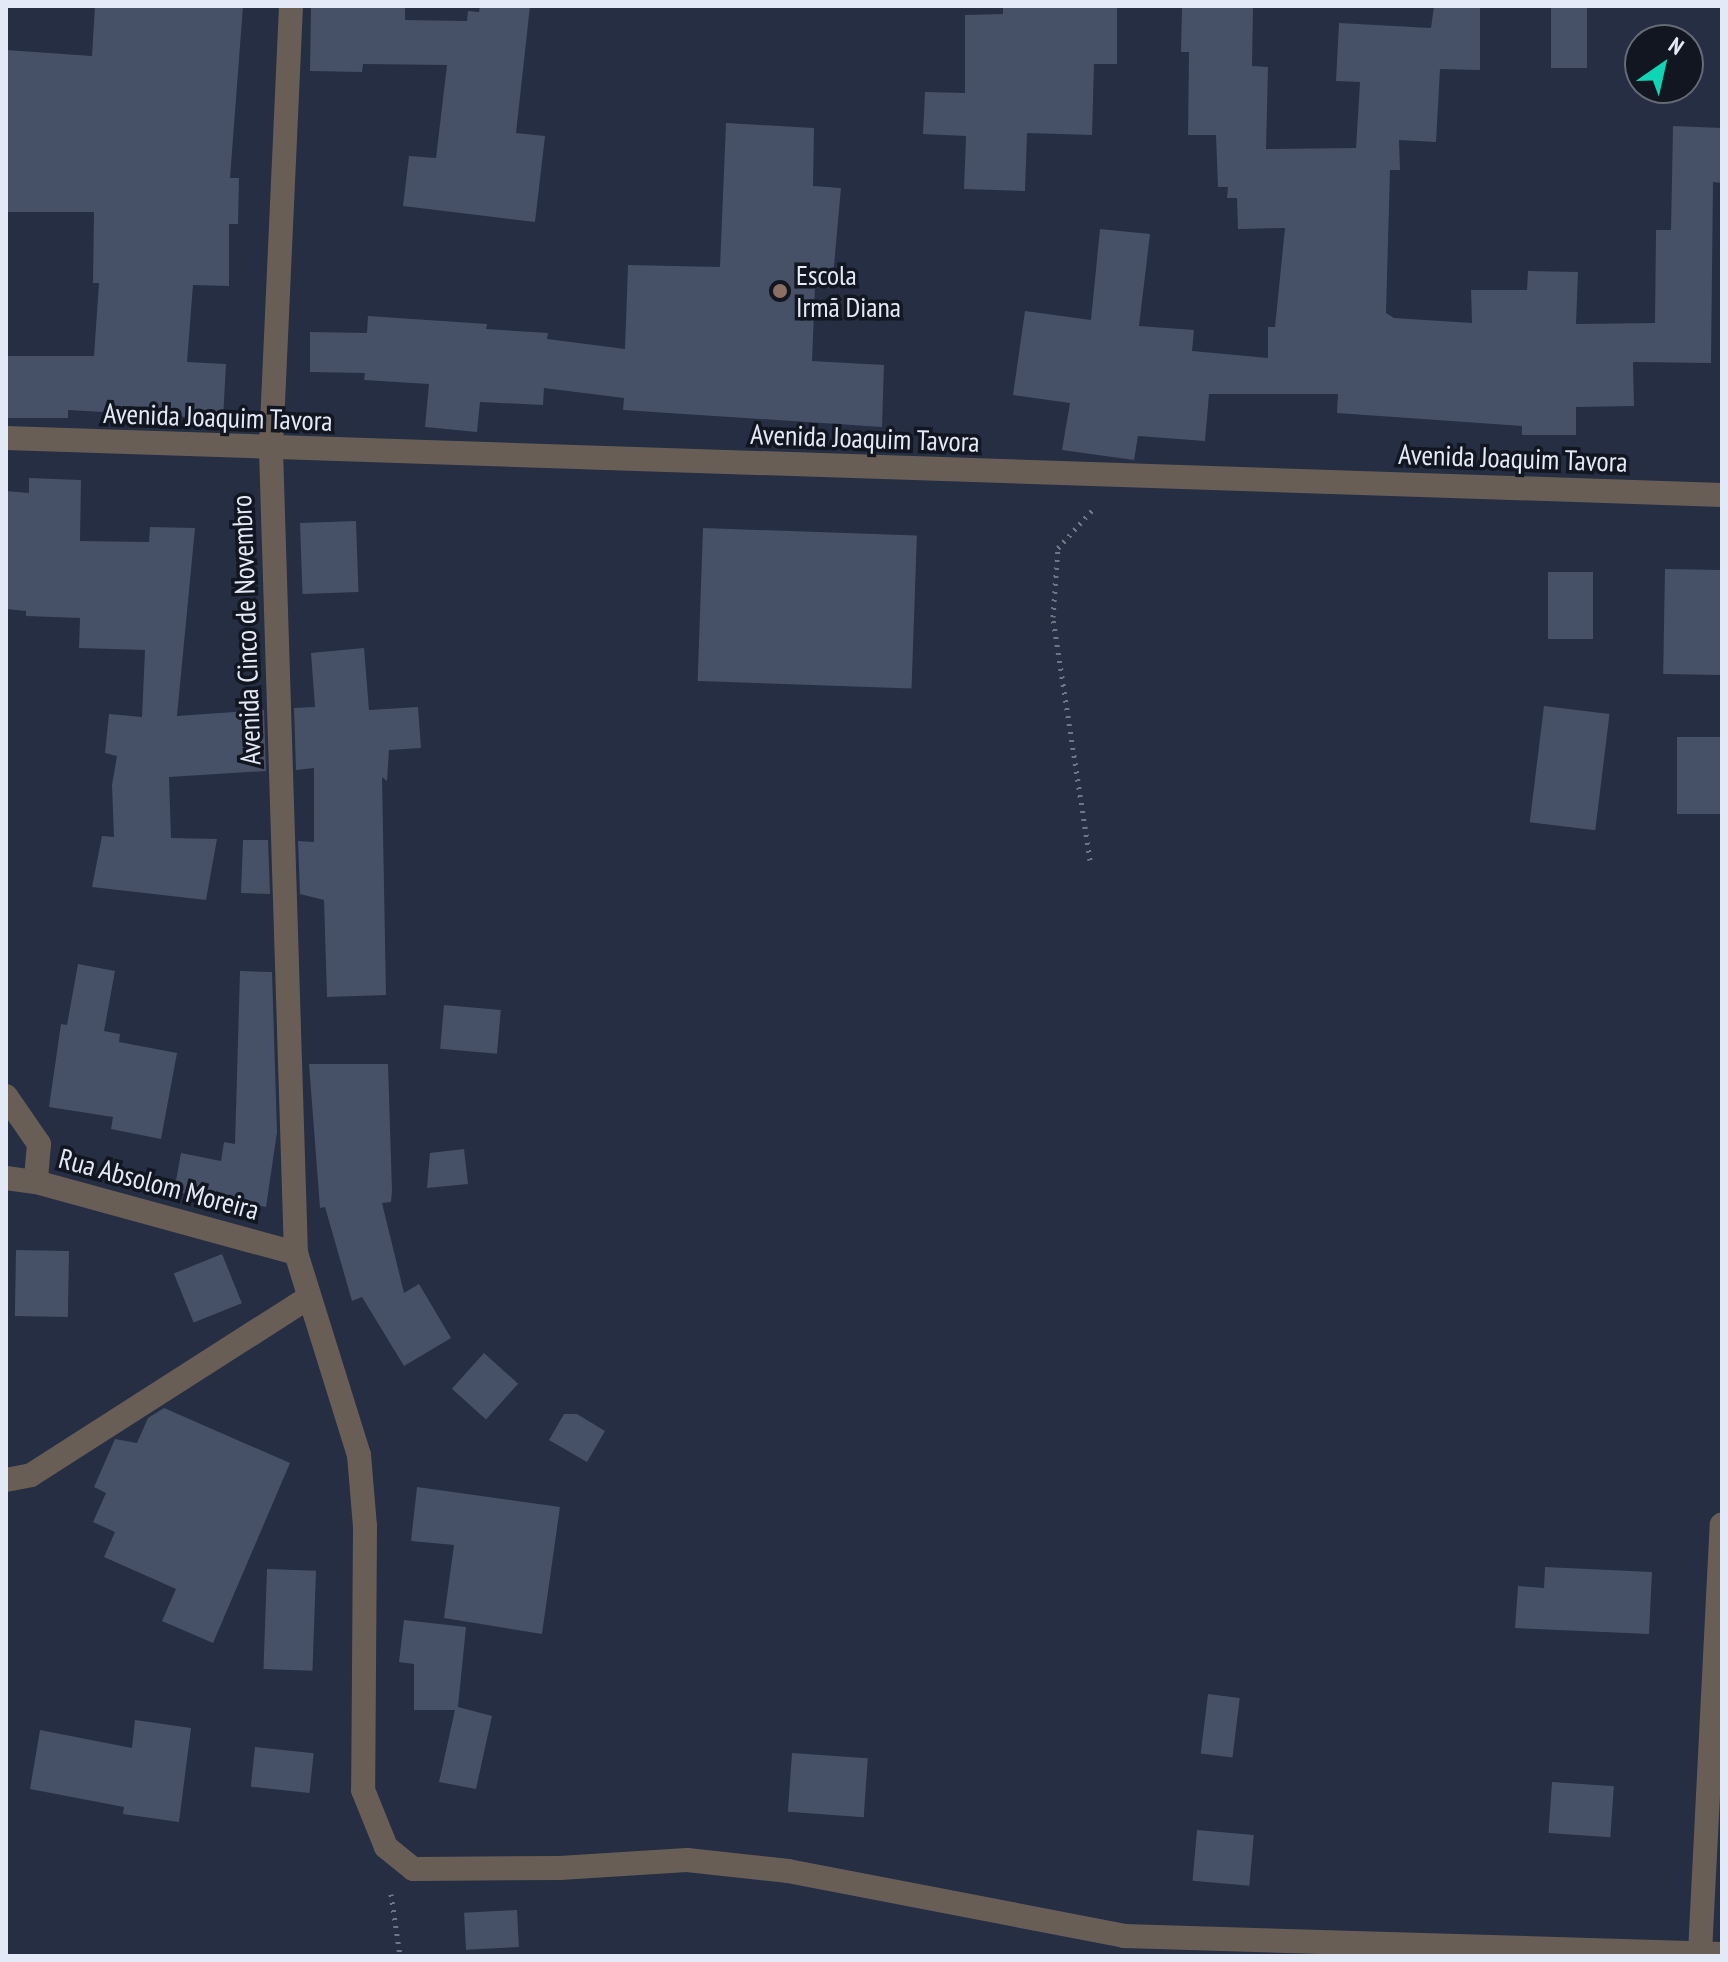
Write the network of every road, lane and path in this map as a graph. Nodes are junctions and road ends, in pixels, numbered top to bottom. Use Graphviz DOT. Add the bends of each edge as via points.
graph roads {
  1 [pos="291,6"];
  2 [pos="6,438"];
  3 [pos="271,450"];
  4 [pos="1122,476"];
  5 [pos="1722,495"];
  6 [pos="1090,860"];
  7 [pos="6,1096"];
  8 [pos="6,1178"];
  9 [pos="36,1182"];
  10 [pos="296,1253"];
  11 [pos="308,1298"];
  12 [pos="6,1480"];
  13 [pos="1722,1525"];
  14 [pos="386,1847"];
  15 [pos="1711,1954"];
  16 [pos="400,1956"];
  1 -- 3 [label="street, Avenida Cinco de Novembro"];
  2 -- 3 [label="street, Avenida Joaquim Tavora"];
  3 -- 4 [label="street, Avenida Joaquim Tavora"];
  3 -- 10 [label="street, Avenida Cinco de Novembro"];
  4 -- 5 [label="street, Avenida Joaquim Tavora"];
  4 -- 6 [label="path" via="1058,548 1053,617"];
  7 -- 9 [label="street" via="39,1144"];
  8 -- 9 [label="street, Rua Absolom Moreira"];
  9 -- 10 [label="street, Rua Absolom Moreira"];
  10 -- 11 [label="street, Avenida Cinco de Novembro"];
  11 -- 12 [label="street" via="31,1475"];
  11 -- 14 [label="street, Avenida Cinco de Novembro" via="341,1383 359,1455 365,1526 363,1790"];
  13 -- 15 [label="street"];
  14 -- 15 [label="street" via="413,1869 517,1870 687,1860 788,1871 1124,1936"];
  14 -- 16 [label="path"];
}
